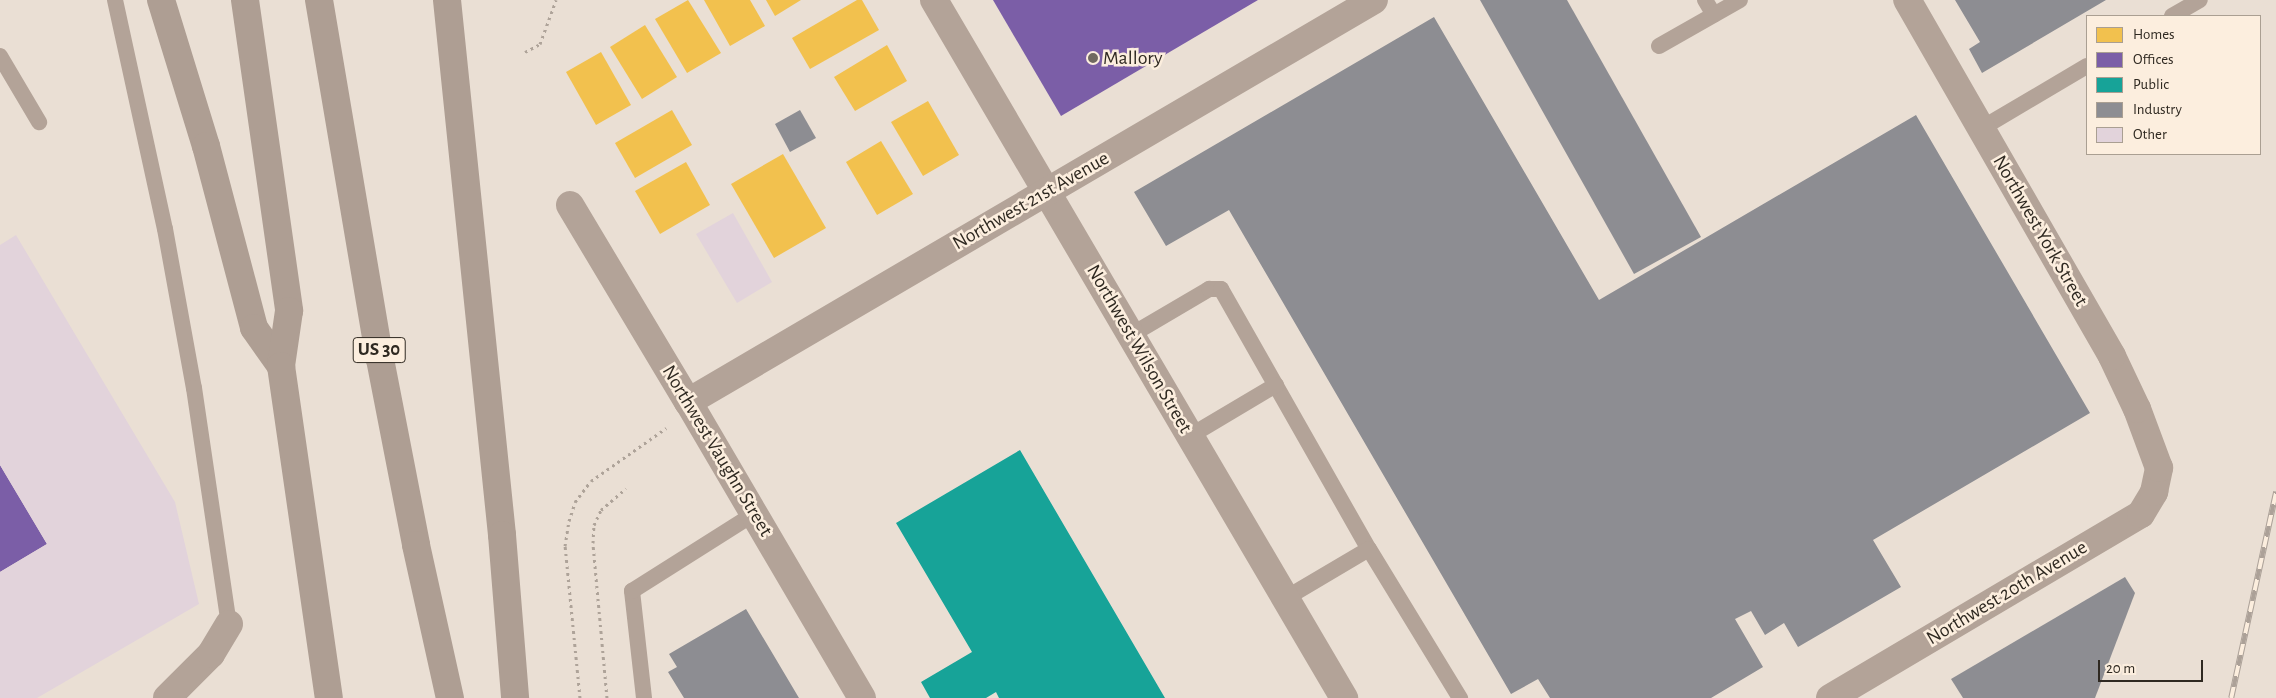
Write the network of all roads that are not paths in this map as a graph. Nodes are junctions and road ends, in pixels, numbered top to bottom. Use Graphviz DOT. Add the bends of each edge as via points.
graph roads {
  1 [pos="115,0"];
  2 [pos="161,0"];
  3 [pos="245,0"];
  4 [pos="319,0"];
  5 [pos="447,0"];
  6 [pos="934,0"];
  7 [pos="1374,0"];
  8 [pos="1705,0"];
  9 [pos="1740,0"];
  10 [pos="1907,0"];
  11 [pos="2200,0"];
  12 [pos="1714,15"];
  13 [pos="2174,15"];
  14 [pos="1659,46"];
  15 [pos="0,56"];
  16 [pos="2086,67"];
  17 [pos="38,122"];
  18 [pos="1982,128"];
  19 [pos="1047,192"];
  20 [pos="570,205"];
  21 [pos="1131,335"];
  22 [pos="281,366"];
  23 [pos="1276,385"];
  24 [pos="688,402"];
  25 [pos="1190,436"];
  26 [pos="2159,468"];
  27 [pos="754,514"];
  28 [pos="1369,549"];
  29 [pos="1286,598"];
  30 [pos="229,624"];
  31 [pos="167,698"];
  32 [pos="329,698"];
  33 [pos="450,698"];
  34 [pos="515,698"];
  35 [pos="644,698"];
  36 [pos="862,698"];
  37 [pos="1344,698"];
  38 [pos="1460,698"];
  39 [pos="1830,698"];
  1 -- 30 [label="lane" via="165,229 194,388"];
  2 -- 22 [label="highway" via="208,156 254,328"];
  3 -- 22 [label="highway" via="289,311"];
  4 -- 33 [label="highway, US 30" via="379,350 416,545"];
  5 -- 34 [label="highway" via="502,535"];
  6 -- 19 [label="street, Northwest Wilson Street"];
  7 -- 19 [label="street, Northwest 21st Avenue"];
  8 -- 12 [label="lane"];
  9 -- 12 [label="lane"];
  10 -- 18 [label="street, Northwest York Street"];
  11 -- 13 [label="lane"];
  12 -- 14 [label="lane"];
  15 -- 17 [label="lane"];
  16 -- 18 [label="lane"];
  18 -- 26 [label="street, Northwest York Street" via="2112,356 2141,417"];
  19 -- 21 [label="street, Northwest Wilson Street"];
  19 -- 24 [label="street, Northwest 21st Avenue"];
  20 -- 24 [label="street, Northwest Vaughn Street"];
  21 -- 23 [label="lane" via="1209,289 1221,289"];
  21 -- 25 [label="street, Northwest Wilson Street"];
  22 -- 32 [label="highway"];
  23 -- 25 [label="lane"];
  23 -- 28 [label="lane"];
  24 -- 27 [label="street, Northwest Vaughn Street"];
  25 -- 29 [label="street, Northwest Wilson Street"];
  26 -- 39 [label="street, Northwest 20th Avenue" via="2154,492 2141,514"];
  27 -- 35 [label="lane" via="632,590"];
  27 -- 36 [label="street, Northwest Vaughn Street"];
  28 -- 29 [label="lane"];
  28 -- 38 [label="lane"];
  29 -- 37 [label="street, Northwest Wilson Street"];
  30 -- 31 [label="street" via="211,654"];
}
